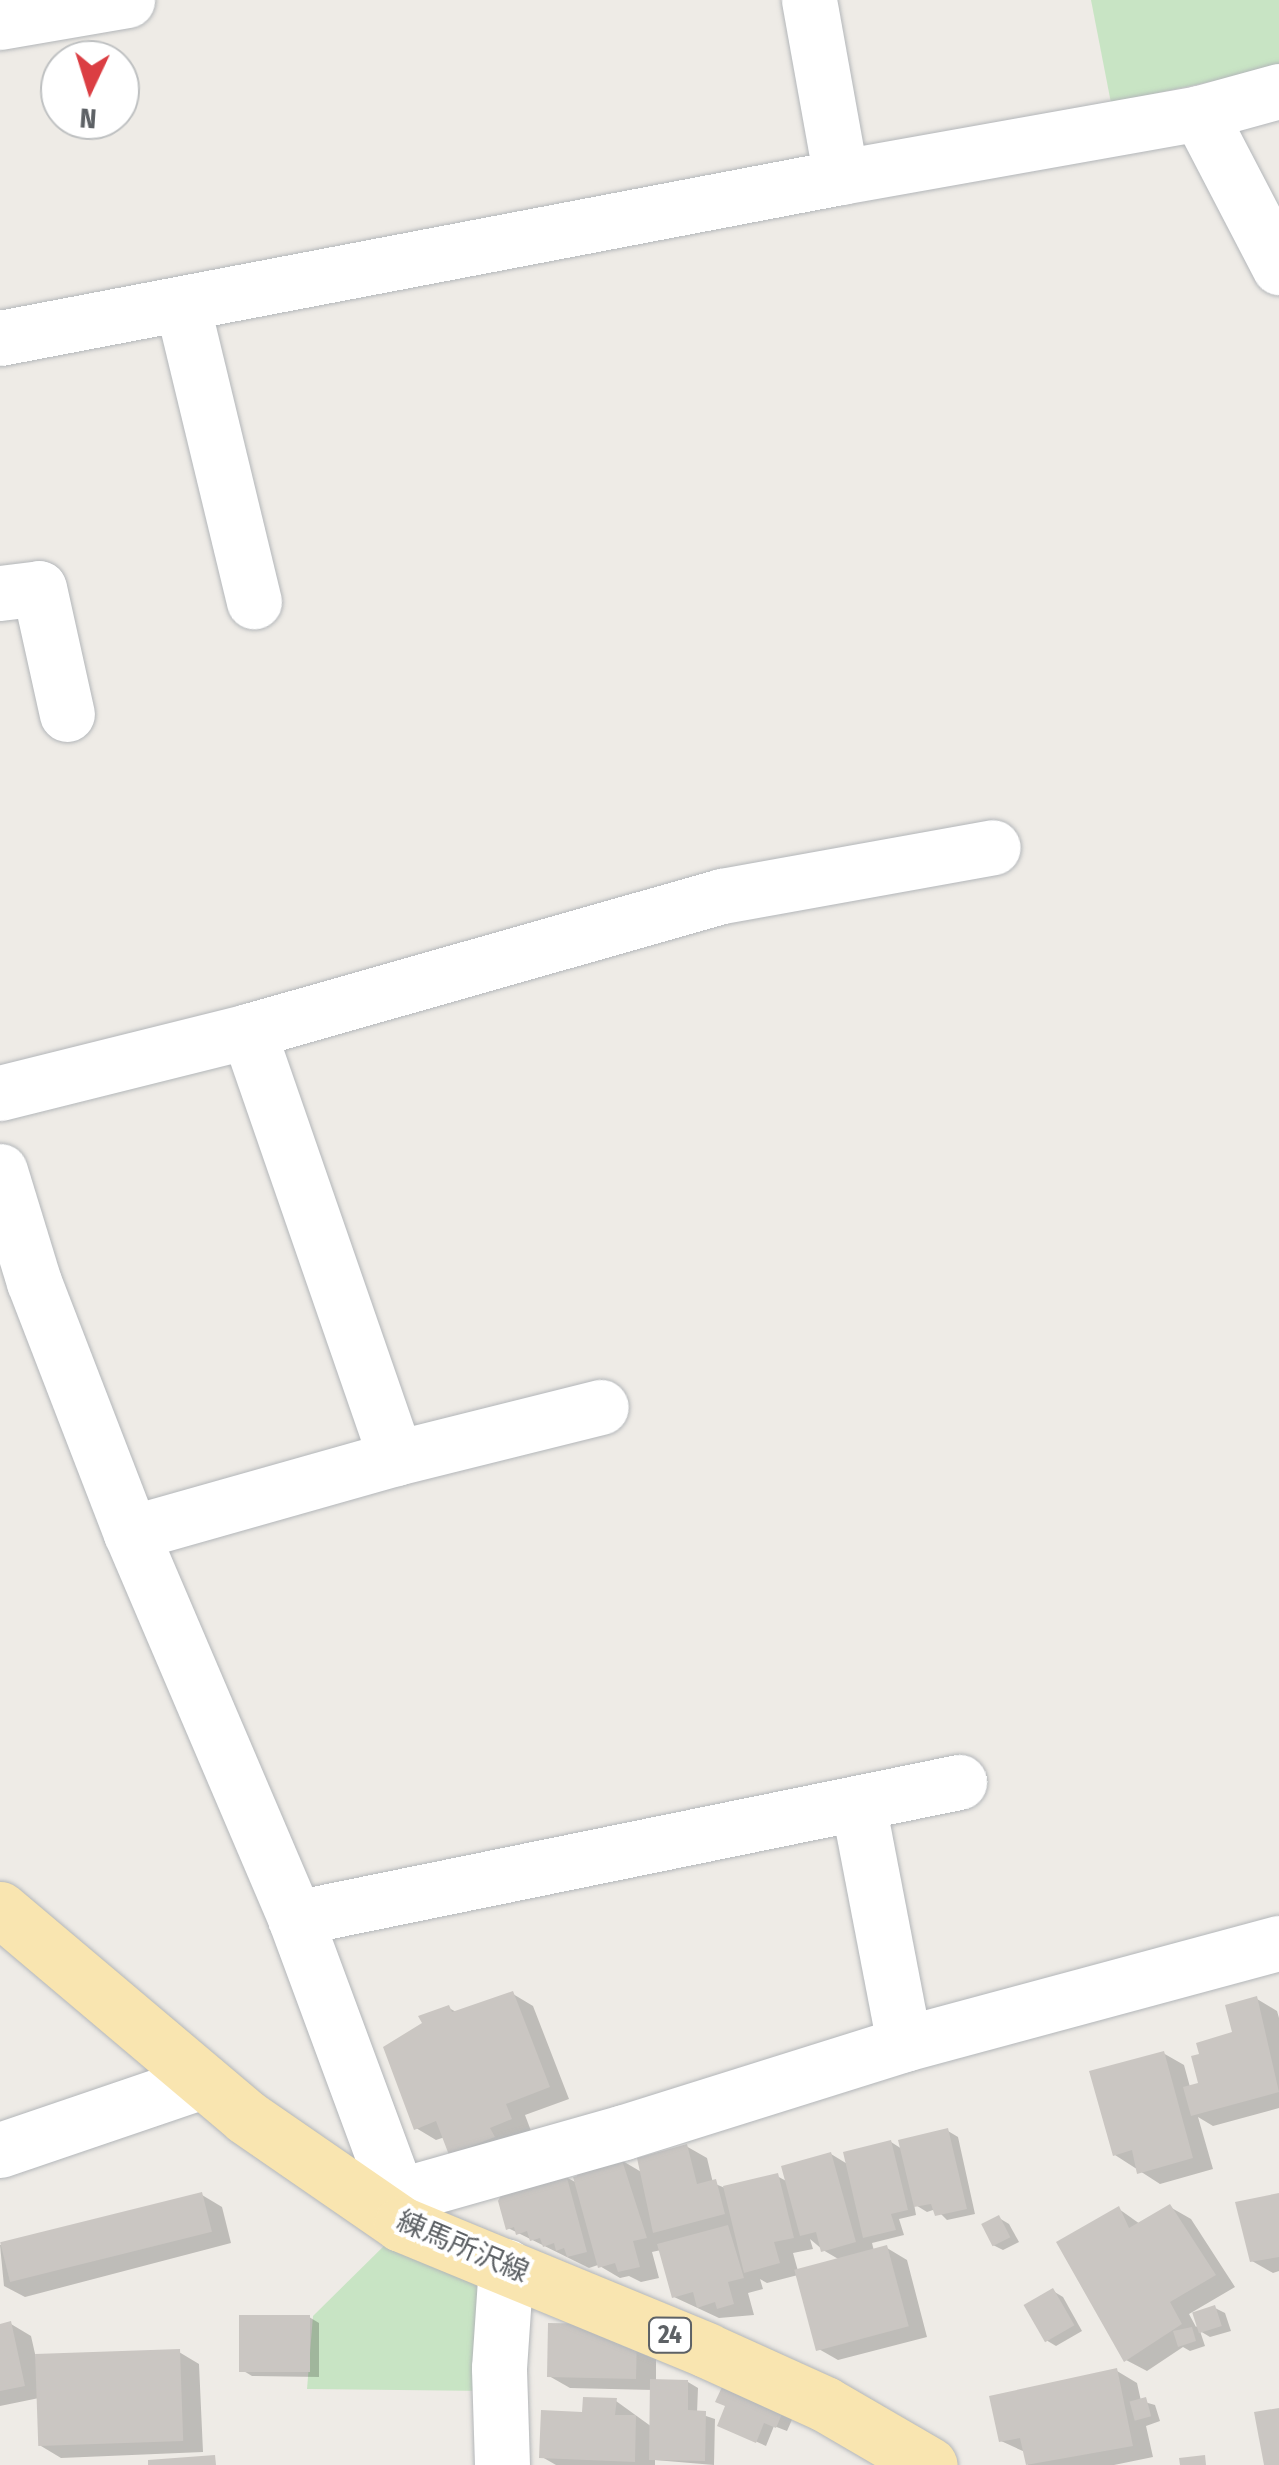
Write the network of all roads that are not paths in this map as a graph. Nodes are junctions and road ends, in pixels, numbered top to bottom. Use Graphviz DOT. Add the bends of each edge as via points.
graph roads {
  1 [pos="809,0"];
  2 [pos="114,1"];
  3 [pos="0,22"];
  4 [pos="1279,91"];
  5 [pos="1200,113"];
  6 [pos="841,177"];
  7 [pos="1279,267"];
  8 [pos="182,304"];
  9 [pos="0,338"];
  10 [pos="0,593"];
  11 [pos="254,601"];
  12 [pos="68,714"];
  13 [pos="993,847"];
  14 [pos="248,1031"];
  15 [pos="0,1093"];
  16 [pos="0,1171"];
  17 [pos="17,1287"];
  18 [pos="601,1407"];
  19 [pos="396,1458"];
  20 [pos="131,1533"];
  21 [pos="959,1782"];
  22 [pos="858,1804"];
  23 [pos="0,1909"];
  24 [pos="295,1918"];
  25 [pos="1279,1943"];
  26 [pos="904,2044"];
  27 [pos="203,2082"];
  28 [pos="0,2150"];
  29 [pos="400,2210"];
  30 [pos="506,2266"];
  31 [pos="502,2465"];
  32 [pos="930,2465"];
  1 -- 6 [label="street"];
  2 -- 3 [label="street"];
  4 -- 5 [label="street"];
  5 -- 6 [label="street"];
  5 -- 7 [label="street"];
  6 -- 8 [label="street"];
  8 -- 9 [label="street"];
  8 -- 11 [label="street"];
  10 -- 12 [label="street" via="39,588"];
  13 -- 14 [label="street" via="722,896"];
  14 -- 15 [label="street"];
  14 -- 19 [label="street"];
  16 -- 17 [label="street"];
  17 -- 20 [label="street"];
  18 -- 19 [label="street"];
  19 -- 20 [label="street"];
  20 -- 24 [label="street"];
  21 -- 22 [label="street"];
  22 -- 24 [label="street"];
  22 -- 26 [label="street"];
  23 -- 27 [label="main road, 練馬所沢線 / 24"];
  24 -- 29 [label="street"];
  25 -- 26 [label="street"];
  26 -- 29 [label="street"];
  27 -- 28 [label="street"];
  27 -- 29 [label="main road, 練馬所沢線 / 24" via="246,2117"];
  29 -- 30 [label="main road, 練馬所沢線 / 24"];
  30 -- 31 [label="street"];
  30 -- 32 [label="main road, 練馬所沢線 / 24" via="825,2404"];
}
